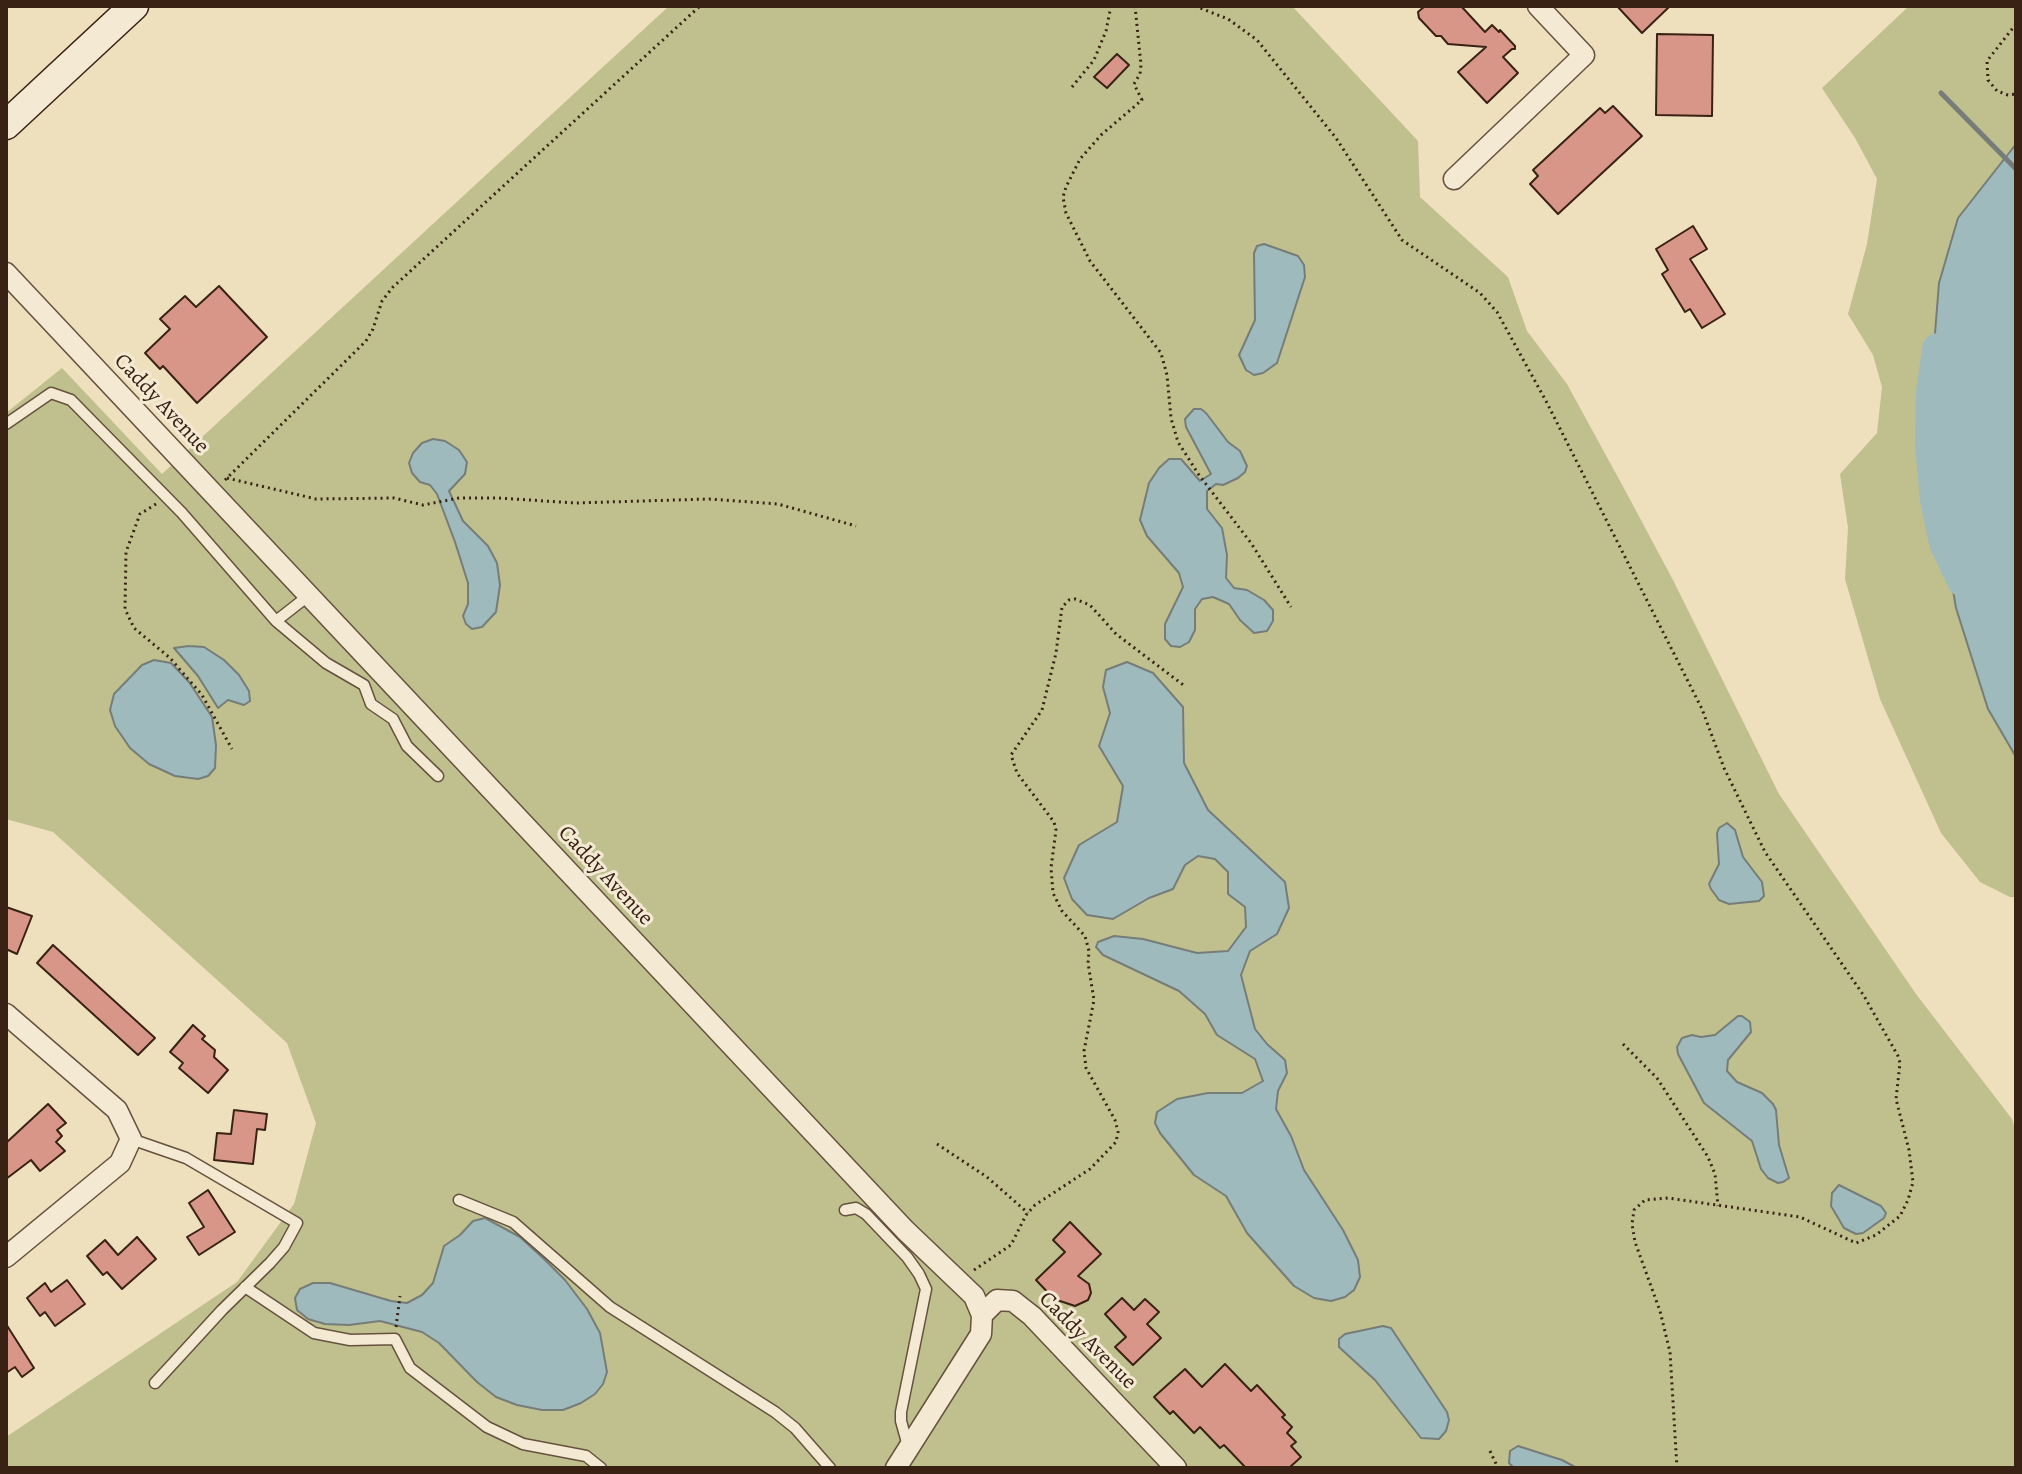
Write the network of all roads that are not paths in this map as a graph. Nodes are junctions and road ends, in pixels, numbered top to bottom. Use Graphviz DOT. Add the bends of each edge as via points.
graph roads {
  1 [pos="134,6"];
  2 [pos="1538,6"];
  3 [pos="6,125"];
  4 [pos="1454,179"];
  5 [pos="6,273"];
  6 [pos="6,424"];
  7 [pos="308,596"];
  8 [pos="276,621"];
  9 [pos="438,776"];
  10 [pos="6,1014"];
  11 [pos="131,1139"];
  12 [pos="459,1200"];
  13 [pos="845,1210"];
  14 [pos="6,1257"];
  15 [pos="245,1287"];
  16 [pos="982,1315"];
  17 [pos="155,1383"];
  18 [pos="909,1448"];
  19 [pos="601,1468"];
  20 [pos="830,1468"];
  21 [pos="896,1468"];
  22 [pos="1176,1468"];
  1 -- 3 [label="street"];
  2 -- 4 [label="street" via="1584,55"];
  5 -- 7 [label="street, Caddy Avenue"];
  6 -- 8 [label="lane" via="51,393 71,400 182,513"];
  7 -- 8 [label="lane"];
  7 -- 16 [label="street, Caddy Avenue" via="905,1230 974,1296"];
  8 -- 9 [label="lane" via="326,663 364,685 371,704 393,719 407,746"];
  10 -- 11 [label="street" via="117,1110"];
  11 -- 14 [label="street" via="120,1163"];
  11 -- 15 [label="lane" via="186,1158 297,1223 284,1247"];
  12 -- 20 [label="lane" via="513,1222 610,1307 775,1412"];
  13 -- 18 [label="lane" via="856,1208 866,1214 907,1257 926,1289 901,1412"];
  15 -- 17 [label="lane"];
  15 -- 19 [label="lane" via="314,1333 350,1340 395,1339 410,1368 487,1427 523,1444 586,1456"];
  16 -- 18 [label="street" via="981,1334"];
  16 -- 22 [label="street, Caddy Avenue" via="997,1300 1013,1301"];
  18 -- 21 [label="street"];
}
